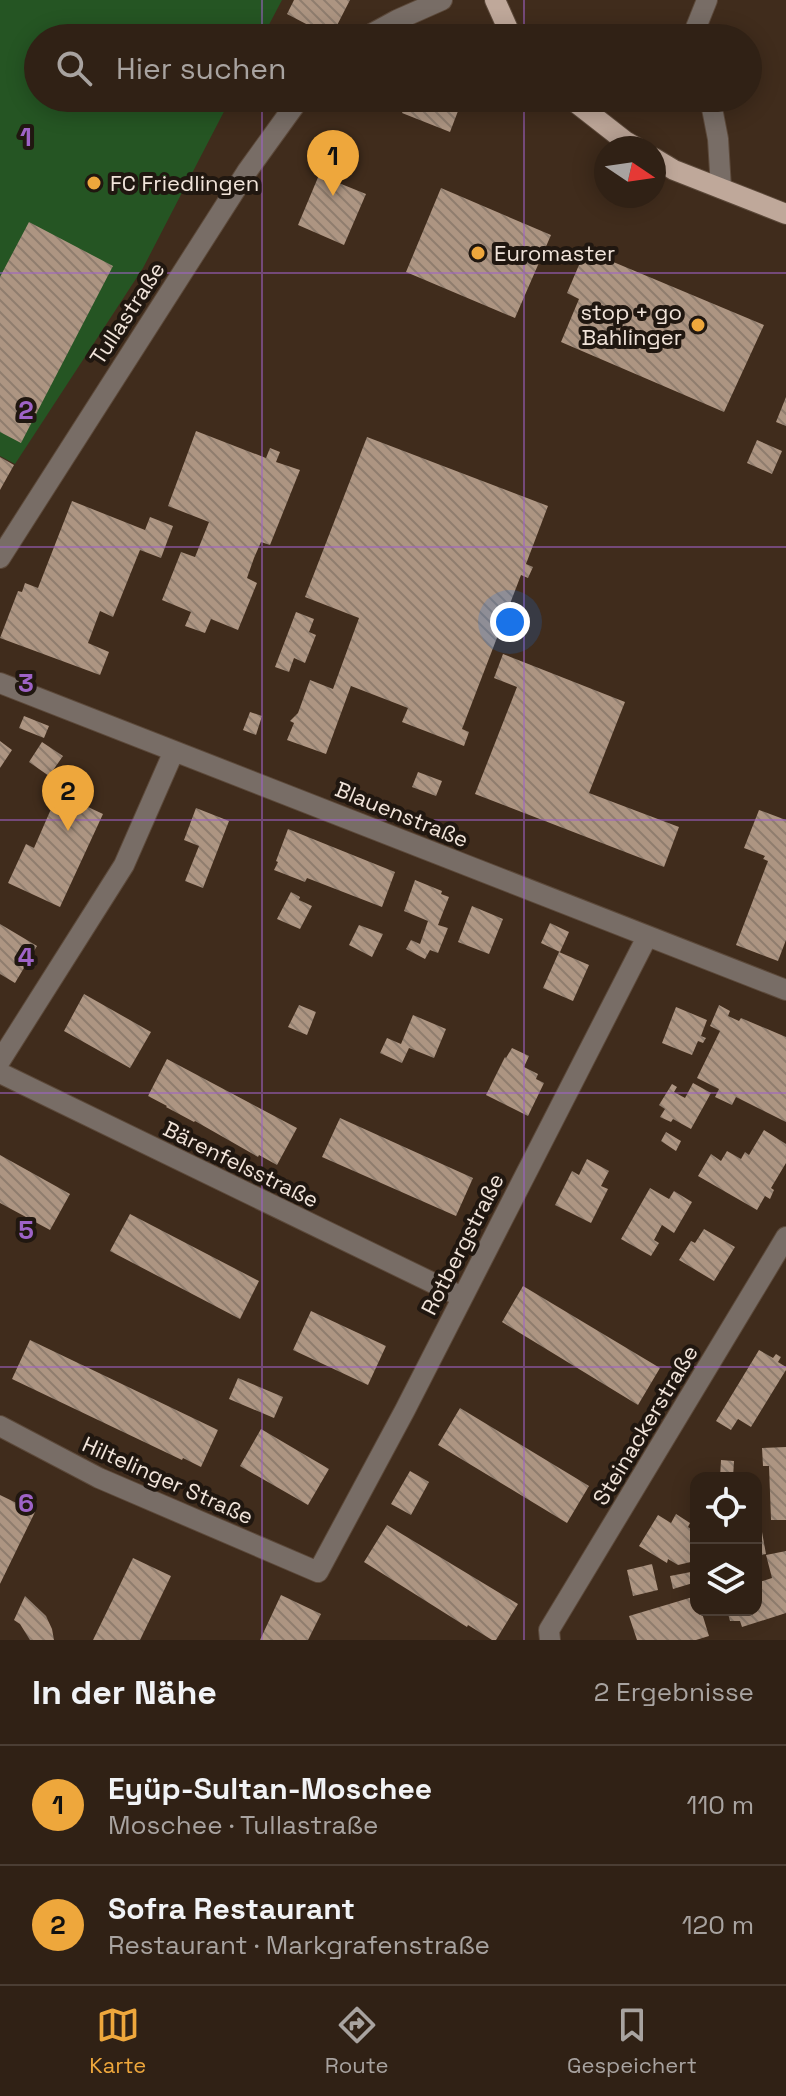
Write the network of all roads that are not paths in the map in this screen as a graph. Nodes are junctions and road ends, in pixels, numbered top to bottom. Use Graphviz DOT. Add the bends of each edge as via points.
graph roads {
  1 [pos="442,0"];
  2 [pos="495,0"];
  3 [pos="707,0"];
  4 [pos="390,24"];
  5 [pos="506,24"];
  6 [pos="697,24"];
  7 [pos="290,112"];
  8 [pos="588,112"];
  9 [pos="713,112"];
  10 [pos="619,136"];
  11 [pos="666,165"];
  12 [pos="721,188"];
  13 [pos="786,214"];
  14 [pos="0,558"];
  15 [pos="0,683"];
  16 [pos="174,751"];
  17 [pos="647,937"];
  18 [pos="786,990"];
  19 [pos="0,1061"];
  20 [pos="0,1073"];
  21 [pos="786,1237"];
  22 [pos="462,1297"];
  23 [pos="0,1426"];
  24 [pos="318,1572"];
  25 [pos="550,1640"];
  1 -- 4 [label="street"];
  2 -- 5 [label="main road"];
  3 -- 6 [label="street"];
  7 -- 14 [label="street, Tullastraße"];
  8 -- 10 [label="main road"];
  9 -- 12 [label="street"];
  11 -- 12 [label="main road"];
  12 -- 13 [label="main road"];
  15 -- 16 [label="street, Blauenstraße"];
  16 -- 17 [label="street, Blauenstraße"];
  16 -- 19 [label="street" via="124,865"];
  17 -- 18 [label="street, Blauenstraße"];
  17 -- 22 [label="street, Rotbergstraße"];
  20 -- 22 [label="street, Bärenfelsstraße"];
  21 -- 25 [label="street, Steinackerstraße" via="549,1630"];
  22 -- 24 [label="street, Rotbergstraße"];
  23 -- 24 [label="street, Hiltelinger Straße" via="99,1478"];
}
